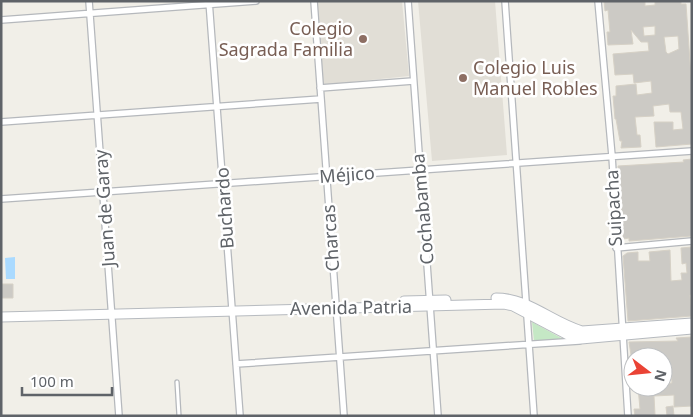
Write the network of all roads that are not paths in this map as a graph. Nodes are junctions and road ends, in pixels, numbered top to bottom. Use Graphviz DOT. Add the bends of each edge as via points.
graph roads {
  1 [pos="90,1"];
  2 [pos="256,1"];
  3 [pos="314,1"];
  4 [pos="408,1"];
  5 [pos="505,1"];
  6 [pos="598,1"];
  7 [pos="209,3"];
  8 [pos="90,13"];
  9 [pos="1,20"];
  10 [pos="413,81"];
  11 [pos="320,88"];
  12 [pos="321,99"];
  13 [pos="218,106"];
  14 [pos="98,115"];
  15 [pos="1,122"];
  16 [pos="692,151"];
  17 [pos="612,156"];
  18 [pos="517,163"];
  19 [pos="420,170"];
  20 [pos="326,176"];
  21 [pos="223,184"];
  22 [pos="104,192"];
  23 [pos="1,199"];
  24 [pos="692,241"];
  25 [pos="616,248"];
  26 [pos="430,303"];
  27 [pos="526,303"];
  28 [pos="336,306"];
  29 [pos="232,308"];
  30 [pos="113,311"];
  31 [pos="1,312"];
  32 [pos="527,313"];
  33 [pos="1,317"];
  34 [pos="692,323"];
  35 [pos="692,329"];
  36 [pos="622,332"];
  37 [pos="565,334"];
  38 [pos="529,345"];
  39 [pos="433,350"];
  40 [pos="340,357"];
  41 [pos="236,364"];
  42 [pos="177,382"];
  43 [pos="119,416"];
  44 [pos="179,416"];
  45 [pos="240,416"];
  46 [pos="344,416"];
  47 [pos="438,416"];
  48 [pos="534,416"];
  49 [pos="628,416"];
  1 -- 8 [label="street, Juan de Garay"];
  2 -- 7 [label="street"];
  3 -- 11 [label="street, Charcas"];
  4 -- 10 [label="street, Cochabamba"];
  5 -- 18 [label="street"];
  6 -- 17 [label="street, Suipacha"];
  7 -- 8 [label="street"];
  7 -- 13 [label="street, Buchardo"];
  8 -- 9 [label="street"];
  8 -- 14 [label="street, Juan de Garay"];
  10 -- 11 [label="street"];
  10 -- 19 [label="street, Cochabamba"];
  11 -- 12 [label="street, Charcas"];
  12 -- 13 [label="street"];
  12 -- 20 [label="street, Charcas"];
  13 -- 14 [label="street"];
  13 -- 21 [label="street, Buchardo"];
  14 -- 15 [label="street"];
  14 -- 22 [label="street, Juan de Garay"];
  16 -- 17 [label="street, Méjico"];
  17 -- 18 [label="street, Méjico"];
  17 -- 25 [label="street, Suipacha"];
  18 -- 19 [label="street, Méjico"];
  18 -- 27 [label="street"];
  19 -- 20 [label="street, Méjico"];
  19 -- 26 [label="street, Cochabamba"];
  20 -- 21 [label="street, Méjico"];
  20 -- 28 [label="street, Charcas"];
  21 -- 22 [label="street, Méjico"];
  21 -- 29 [label="street, Buchardo"];
  22 -- 23 [label="street, Méjico"];
  22 -- 30 [label="street, Juan de Garay"];
  24 -- 25 [label="street"];
  25 -- 36 [label="street, Suipacha"];
  26 -- 27 [label="main road, Avenida Patria" via="509,298"];
  26 -- 28 [label="main road, Avenida Patria"];
  26 -- 32 [label="main road, Avenida Patria" via="504,304"];
  26 -- 39 [label="street, Cochabamba"];
  27 -- 32 [label="street"];
  27 -- 37 [label="main road, Avenida Patria"];
  28 -- 29 [label="main road, Avenida Patria"];
  28 -- 40 [label="street, Charcas"];
  29 -- 30 [label="main road, Avenida Patria"];
  29 -- 41 [label="street, Buchardo"];
  30 -- 31 [label="main road, Avenida Patria"];
  30 -- 33 [label="main road, Avenida Patria"];
  30 -- 43 [label="street, Juan de Garay"];
  32 -- 37 [label="main road, Avenida Patria"];
  32 -- 38 [label="street"];
  34 -- 36 [label="main road, Avenida Patria"];
  35 -- 36 [label="main road, Avenida Patria"];
  36 -- 37 [label="main road, Avenida Patria"];
  36 -- 37 [label="main road, Avenida Patria" via="591,340"];
  36 -- 49 [label="street, Suipacha"];
  37 -- 38 [label="street"];
  38 -- 39 [label="street"];
  38 -- 48 [label="street"];
  39 -- 40 [label="street"];
  39 -- 47 [label="street, Cochabamba"];
  40 -- 41 [label="street"];
  40 -- 46 [label="street, Charcas"];
  41 -- 45 [label="street, Buchardo"];
  42 -- 44 [label="lane"];
}
